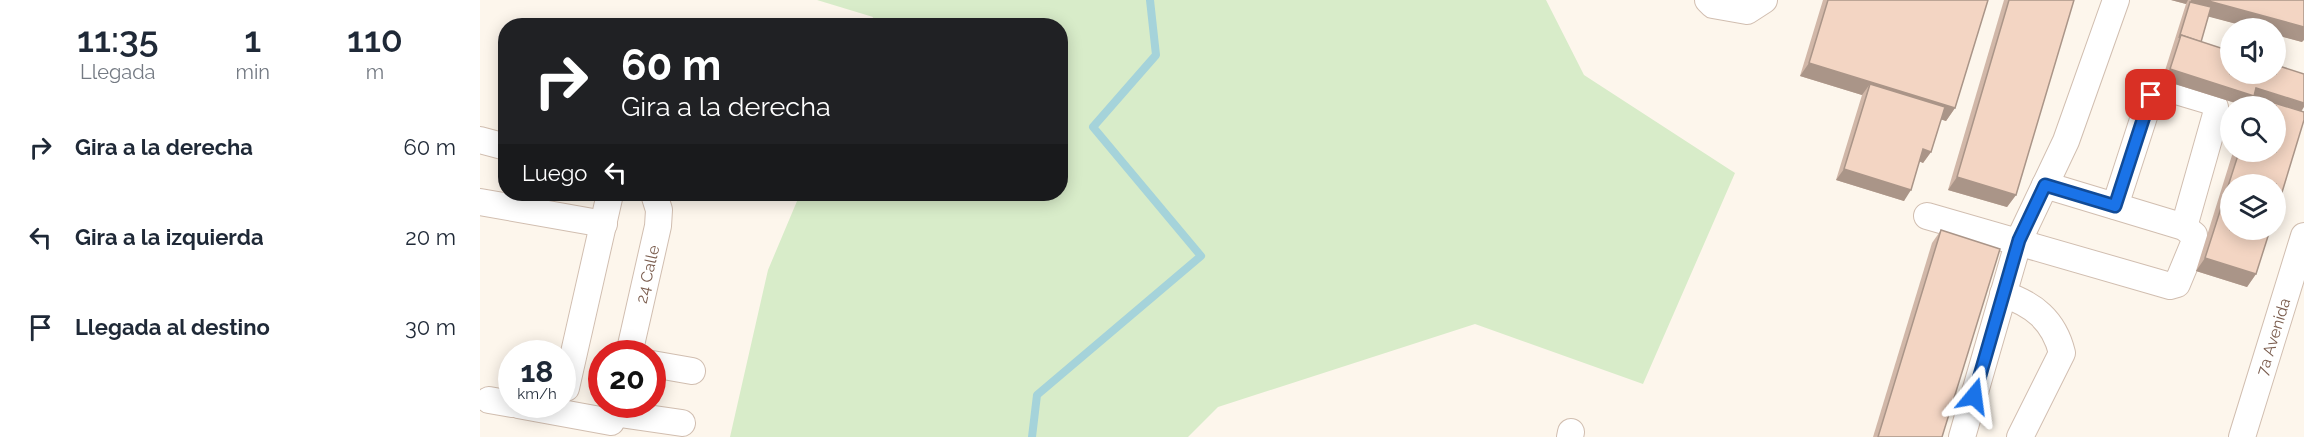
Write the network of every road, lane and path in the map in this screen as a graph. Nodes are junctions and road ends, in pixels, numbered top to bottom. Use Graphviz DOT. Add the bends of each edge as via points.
graph roads {
  1 [pos="1708,0"];
  2 [pos="1764,0"];
  3 [pos="2116,0"];
  4 [pos="480,140"];
  5 [pos="498,145"];
  6 [pos="2045,185"];
  7 [pos="608,201"];
  8 [pos="656,201"];
  9 [pos="480,202"];
  10 [pos="2115,206"];
  11 [pos="1927,216"];
  12 [pos="603,224"];
  13 [pos="2184,227"];
  14 [pos="2304,236"];
  15 [pos="2019,240"];
  16 [pos="2003,294"];
  17 [pos="632,340"];
  18 [pos="576,344"];
  19 [pos="666,366"];
  20 [pos="692,371"];
  21 [pos="576,414"];
  22 [pos="612,419"];
  23 [pos="682,423"];
  24 [pos="1962,437"];
  25 [pos="2020,437"];
  26 [pos="2242,437"];
  1 -- 2 [label="street" via="1713,5 1747,11"];
  3 -- 6 [label="street" via="2066,141"];
  4 -- 5 [label="street"];
  6 -- 10 [label="street"];
  6 -- 15 [label="street"];
  7 -- 12 [label="street"];
  8 -- 17 [label="street, 24 Calle" via="658,226"];
  9 -- 12 [label="street"];
  10 -- 13 [label="street"];
  10 -- 13 [label="street" via="2156,88 2210,101 2216,114"];
  11 -- 15 [label="street"];
  12 -- 18 [label="street"];
  13 -- 15 [label="street" via="2194,235 2194,243 2177,284 2170,286"];
  14 -- 26 [label="street, 7a Avenida"];
  15 -- 16 [label="street"];
  16 -- 24 [label="street"];
  16 -- 25 [label="street" via="2020,299 2048,319 2062,353"];
  19 -- 20 [label="street"];
  21 -- 22 [label="street"];
  22 -- 23 [label="street"];
}
